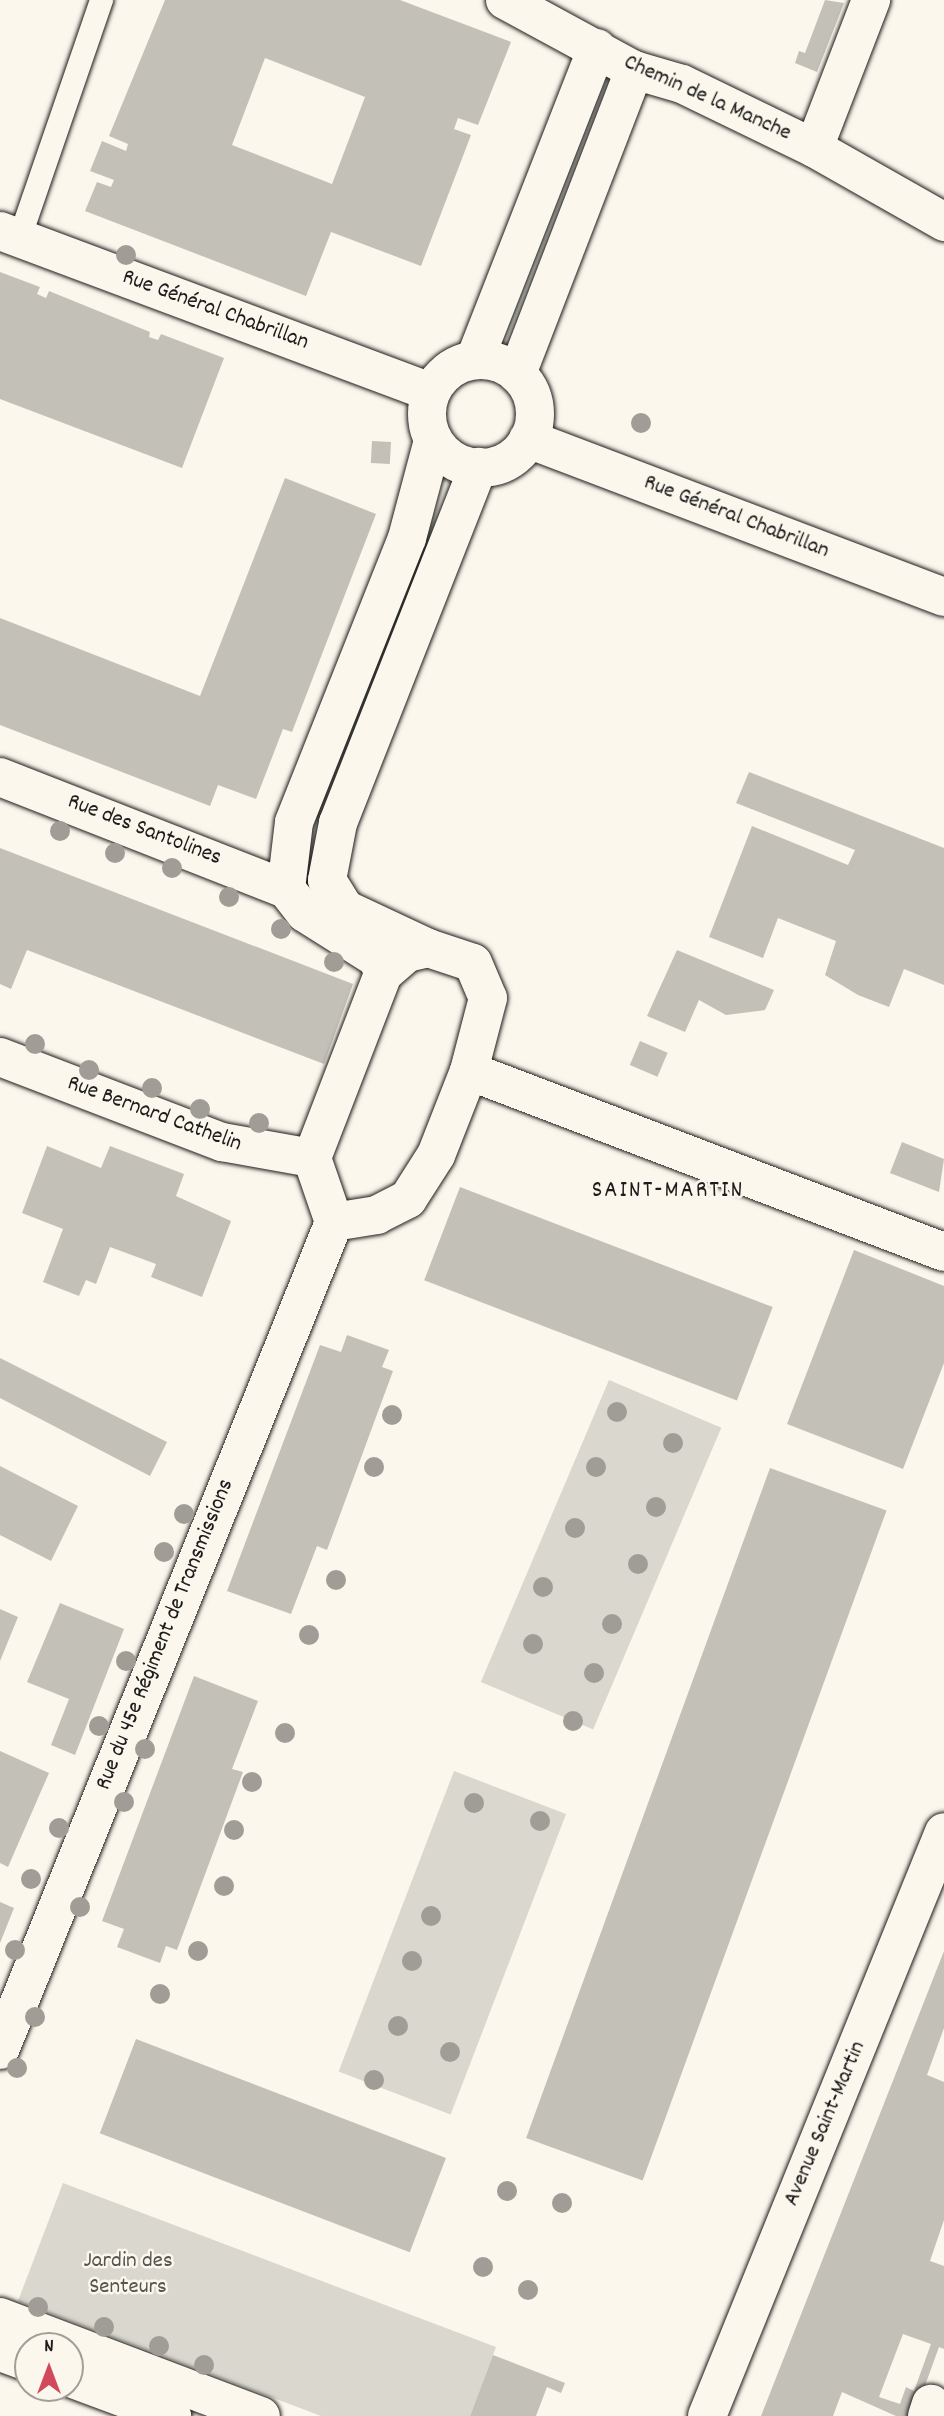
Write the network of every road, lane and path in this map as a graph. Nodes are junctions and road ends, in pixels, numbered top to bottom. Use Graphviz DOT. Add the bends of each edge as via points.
graph roads {
  1 [pos="102,0"];
  2 [pos="505,0"];
  3 [pos="871,0"];
  4 [pos="597,48"];
  5 [pos="634,69"];
  6 [pos="814,148"];
  7 [pos="944,222"];
  8 [pos="9,234"];
  9 [pos="475,359"];
  10 [pos="517,374"];
  11 [pos="431,392"];
  12 [pos="528,439"];
  13 [pos="433,440"];
  14 [pos="478,467"];
  15 [pos="944,597"];
  16 [pos="0,778"];
  17 [pos="286,889"];
  18 [pos="429,948"];
  19 [pos="383,974"];
  20 [pos="0,1057"];
  21 [pos="469,1071"];
  22 [pos="312,1158"];
  23 [pos="334,1222"];
  24 [pos="944,1252"];
  25 [pos="944,1832"];
  26 [pos="0,2050"];
  27 [pos="0,2317"];
  28 [pos="84,2383"];
  29 [pos="172,2416"];
  30 [pos="261,2416"];
  31 [pos="708,2416"];
  1 -- 8 [label="lane"];
  2 -- 4 [label="street, Chemin de la Manche"];
  3 -- 6 [label="street"];
  4 -- 5 [label="street, Chemin de la Manche"];
  4 -- 9 [label="street"];
  5 -- 6 [label="street, Chemin de la Manche" via="682,85"];
  5 -- 10 [label="street"];
  6 -- 7 [label="street, Chemin de la Manche"];
  8 -- 11 [label="street, Rue Général Chabrillan"];
  9 -- 10 [label="street"];
  9 -- 11 [label="street" via="450,369"];
  10 -- 12 [label="street" via="535,410"];
  11 -- 13 [label="street" via="426,408"];
  12 -- 14 [label="street" via="508,460"];
  12 -- 15 [label="street, Rue Général Chabrillan"];
  13 -- 14 [label="street" via="461,464"];
  13 -- 17 [label="street" via="407,538 293,822"];
  14 -- 18 [label="street" via="338,822 327,880 345,909"];
  16 -- 17 [label="street, Rue des Santolines"];
  17 -- 19 [label="street" via="305,913 379,959"];
  18 -- 19 [label="street" via="407,953"];
  18 -- 21 [label="street" via="473,963 488,998"];
  19 -- 22 [label="street"];
  20 -- 22 [label="street, Rue Bernard Cathelin" via="222,1142"];
  21 -- 23 [label="street" via="436,1155 408,1199 377,1215"];
  21 -- 24 [label="street"];
  22 -- 23 [label="street"];
  23 -- 26 [label="street, Rue du 45e Régiment de Transmissions"];
  25 -- 31 [label="street, Avenue Saint-Martin"];
  27 -- 30 [label="street"];
  28 -- 29 [label="street"];
}
